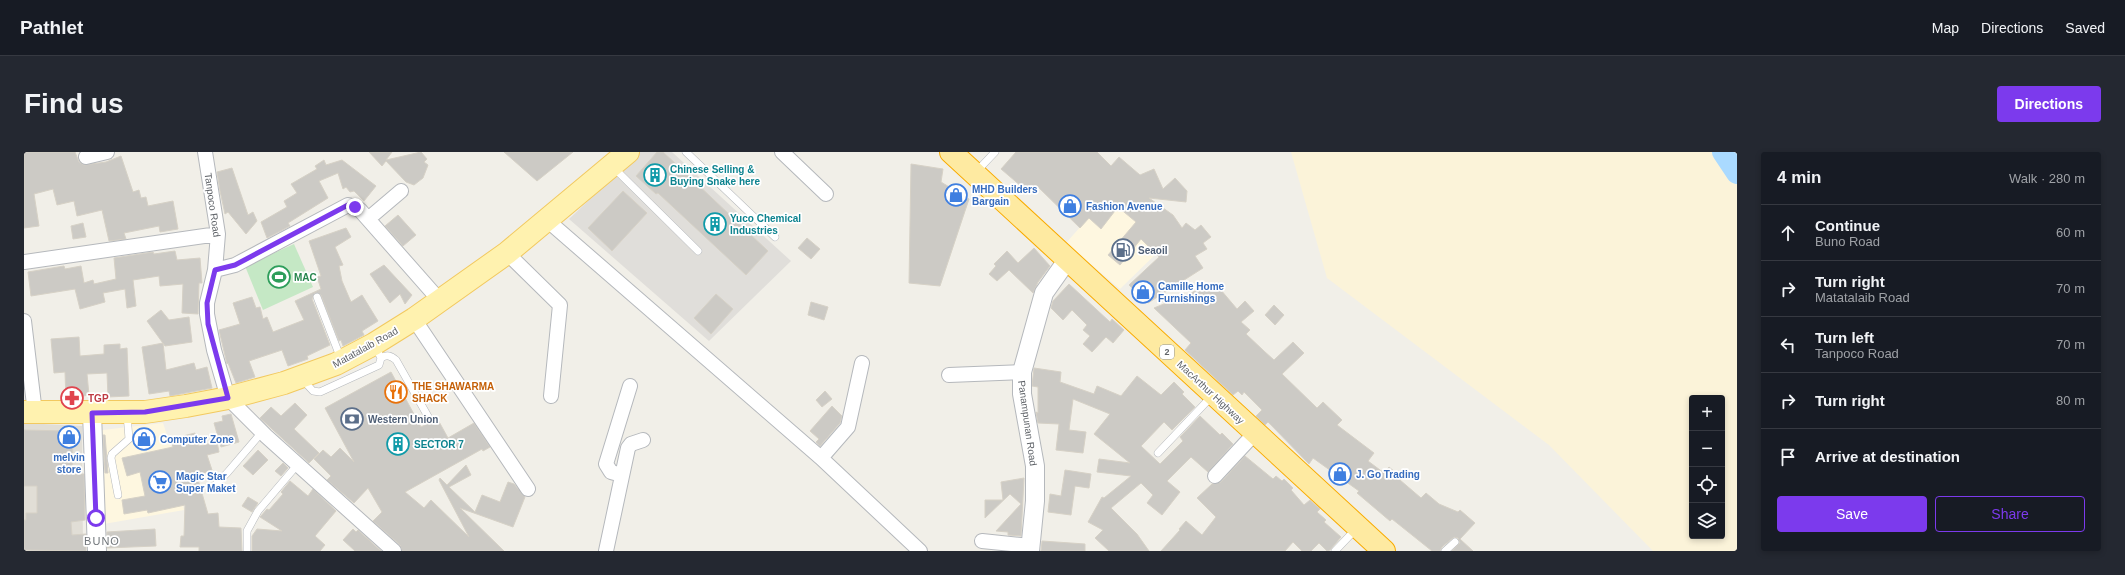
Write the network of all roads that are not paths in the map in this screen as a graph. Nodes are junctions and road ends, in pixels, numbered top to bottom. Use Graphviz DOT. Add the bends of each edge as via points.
graph roads {
  1 [pos="107,152"];
  2 [pos="205,152"];
  3 [pos="686,152"];
  4 [pos="782,152"];
  5 [pos="951,152"];
  6 [pos="995,152"];
  7 [pos="86,157"];
  8 [pos="620,159"];
  9 [pos="975,174"];
  10 [pos="401,191"];
  11 [pos="826,194"];
  12 [pos="368,219"];
  13 [pos="547,220"];
  14 [pos="218,234"];
  15 [pos="775,237"];
  16 [pos="698,251"];
  17 [pos="507,253"];
  18 [pos="1068,259"];
  19 [pos="24,262"];
  20 [pos="215,270"];
  21 [pos="317,297"];
  22 [pos="441,302"];
  23 [pos="414,319"];
  24 [pos="24,321"];
  25 [pos="378,351"];
  26 [pos="341,362"];
  27 [pos="862,363"];
  28 [pos="1022,372"];
  29 [pos="949,376"];
  30 [pos="300,378"];
  31 [pos="630,386"];
  32 [pos="1214,395"];
  33 [pos="551,396"];
  34 [pos="228,398"];
  35 [pos="126,412"];
  36 [pos="30,413"];
  37 [pos="92,413"];
  38 [pos="430,420"];
  39 [pos="262,432"];
  40 [pos="1255,433"];
  41 [pos="643,440"];
  42 [pos="1158,453"];
  43 [pos="821,458"];
  44 [pos="298,464"];
  45 [pos="622,475"];
  46 [pos="1215,476"];
  47 [pos="211,488"];
  48 [pos="528,489"];
  49 [pos="118,495"];
  50 [pos="1357,527"];
  51 [pos="982,541"];
  52 [pos="1455,542"];
  53 [pos="1031,548"];
  54 [pos="97,551"];
  55 [pos="247,551"];
  56 [pos="394,551"];
  57 [pos="606,551"];
  58 [pos="920,551"];
  59 [pos="1335,551"];
  60 [pos="1384,551"];
  61 [pos="1445,551"];
  1 -- 7 [label="street"];
  2 -- 14 [label="street, Tanpoco Road"];
  3 -- 15 [label="lane"];
  4 -- 11 [label="street"];
  5 -- 9 [label="highway, MacArthur Highway / 2"];
  6 -- 9 [label="lane"];
  8 -- 13 [label="main road, Matatalaib Road"];
  8 -- 16 [label="lane"];
  9 -- 18 [label="highway, MacArthur Highway / 2"];
  10 -- 12 [label="street"];
  12 -- 20 [label="street" via="360,210 348,205 235,265"];
  12 -- 22 [label="street"];
  13 -- 17 [label="main road, Matatalaib Road"];
  13 -- 43 [label="street"];
  14 -- 19 [label="street"];
  14 -- 20 [label="street, Tanpoco Road"];
  17 -- 22 [label="main road, Matatalaib Road"];
  17 -- 33 [label="street" via="560,305"];
  18 -- 28 [label="street, Panampunan Road" via="1044,293"];
  18 -- 32 [label="highway, MacArthur Highway / 2"];
  20 -- 34 [label="street, Tanpoco Road" via="207,303 208,324"];
  21 -- 26 [label="lane"];
  22 -- 23 [label="main road, Matatalaib Road"];
  23 -- 25 [label="main road, Matatalaib Road"];
  23 -- 48 [label="street"];
  24 -- 36 [label="street"];
  25 -- 26 [label="main road, Matatalaib Road"];
  25 -- 30 [label="lane" via="379,365 320,392 313,391"];
  25 -- 38 [label="lane" via="396,360"];
  26 -- 30 [label="main road, Matatalaib Road"];
  27 -- 43 [label="street" via="848,427"];
  28 -- 29 [label="street"];
  28 -- 53 [label="street, Panampunan Road" via="1022,394 1035,466"];
  30 -- 34 [label="main road, Matatalaib Road"];
  31 -- 45 [label="street" via="606,464 611,472"];
  32 -- 40 [label="highway, MacArthur Highway / 2"];
  32 -- 42 [label="lane"];
  34 -- 35 [label="main road, Matatalaib Road" via="186,406"];
  34 -- 39 [label="street"];
  35 -- 37 [label="main road, Matatalaib Road"];
  35 -- 49 [label="lane" via="129,439 112,454 111,458"];
  36 -- 37 [label="main road, Matatalaib Road"];
  37 -- 54 [label="street"];
  39 -- 44 [label="street"];
  39 -- 47 [label="lane"];
  40 -- 46 [label="street"];
  40 -- 50 [label="highway, MacArthur Highway / 2"];
  41 -- 45 [label="street" via="628,448"];
  43 -- 58 [label="street"];
  44 -- 55 [label="lane" via="258,511 248,531"];
  44 -- 56 [label="street"];
  45 -- 57 [label="street"];
  50 -- 59 [label="lane"];
  50 -- 60 [label="highway, MacArthur Highway / 2"];
  51 -- 53 [label="street"];
  52 -- 61 [label="lane"];
}
